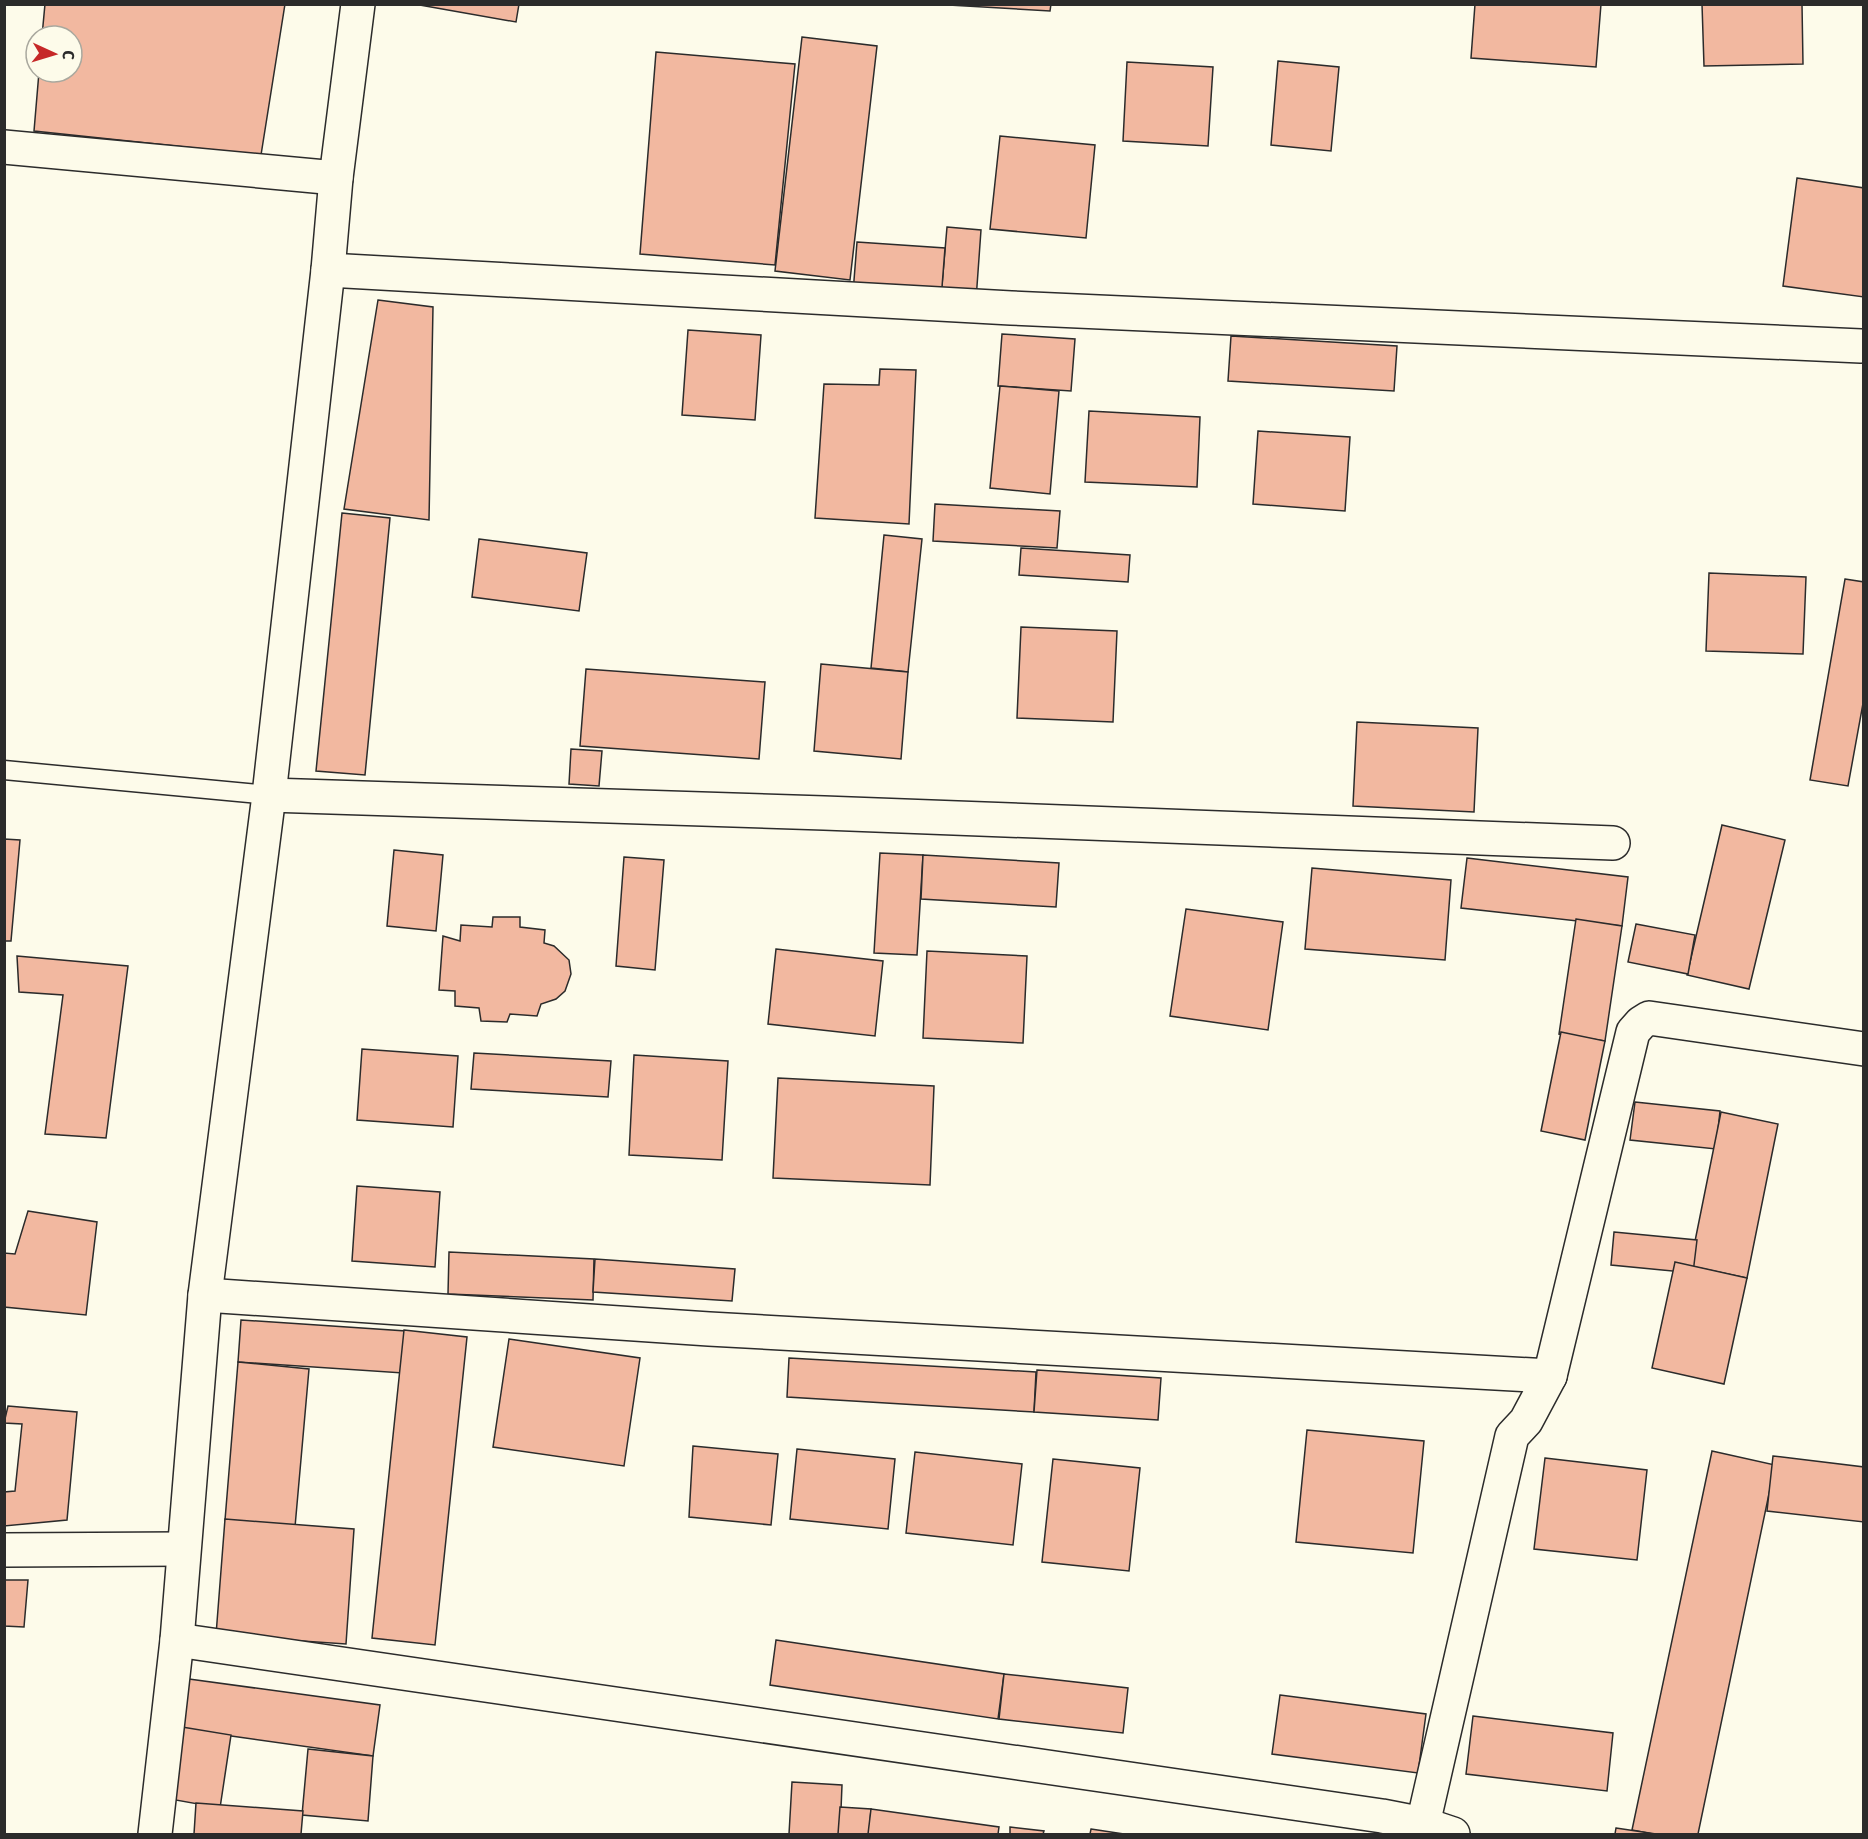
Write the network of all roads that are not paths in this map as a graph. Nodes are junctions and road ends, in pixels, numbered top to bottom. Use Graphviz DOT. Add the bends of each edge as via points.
graph roads {
  1 [pos="358,4"];
  2 [pos="4,147"];
  3 [pos="336,178"];
  4 [pos="328,270"];
  5 [pos="1861,346"];
  6 [pos="4,770"];
  7 [pos="269,795"];
  8 [pos="1612,843"];
  9 [pos="1863,1049"];
  10 [pos="205,1295"];
  11 [pos="1550,1376"];
  12 [pos="183,1550"];
  13 [pos="4,1551"];
  14 [pos="177,1640"];
  15 [pos="1386,1825"];
  16 [pos="1438,1829"];
  17 [pos="155,1834"];
  1 -- 3 [label="street"];
  2 -- 3 [label="street"];
  3 -- 4 [label="street"];
  4 -- 5 [label="street" via="1035,309"];
  4 -- 7 [label="street"];
  6 -- 7 [label="lane"];
  7 -- 8 [label="street"];
  7 -- 10 [label="street"];
  9 -- 11 [label="street" via="1649,1018 1641,1023 1633,1032"];
  10 -- 11 [label="street" via="709,1329"];
  10 -- 12 [label="street"];
  11 -- 16 [label="street" via="1526,1421 1512,1436"];
  12 -- 13 [label="street"];
  12 -- 14 [label="street"];
  14 -- 15 [label="street"];
  14 -- 17 [label="street"];
  15 -- 16 [label="street"];
}
